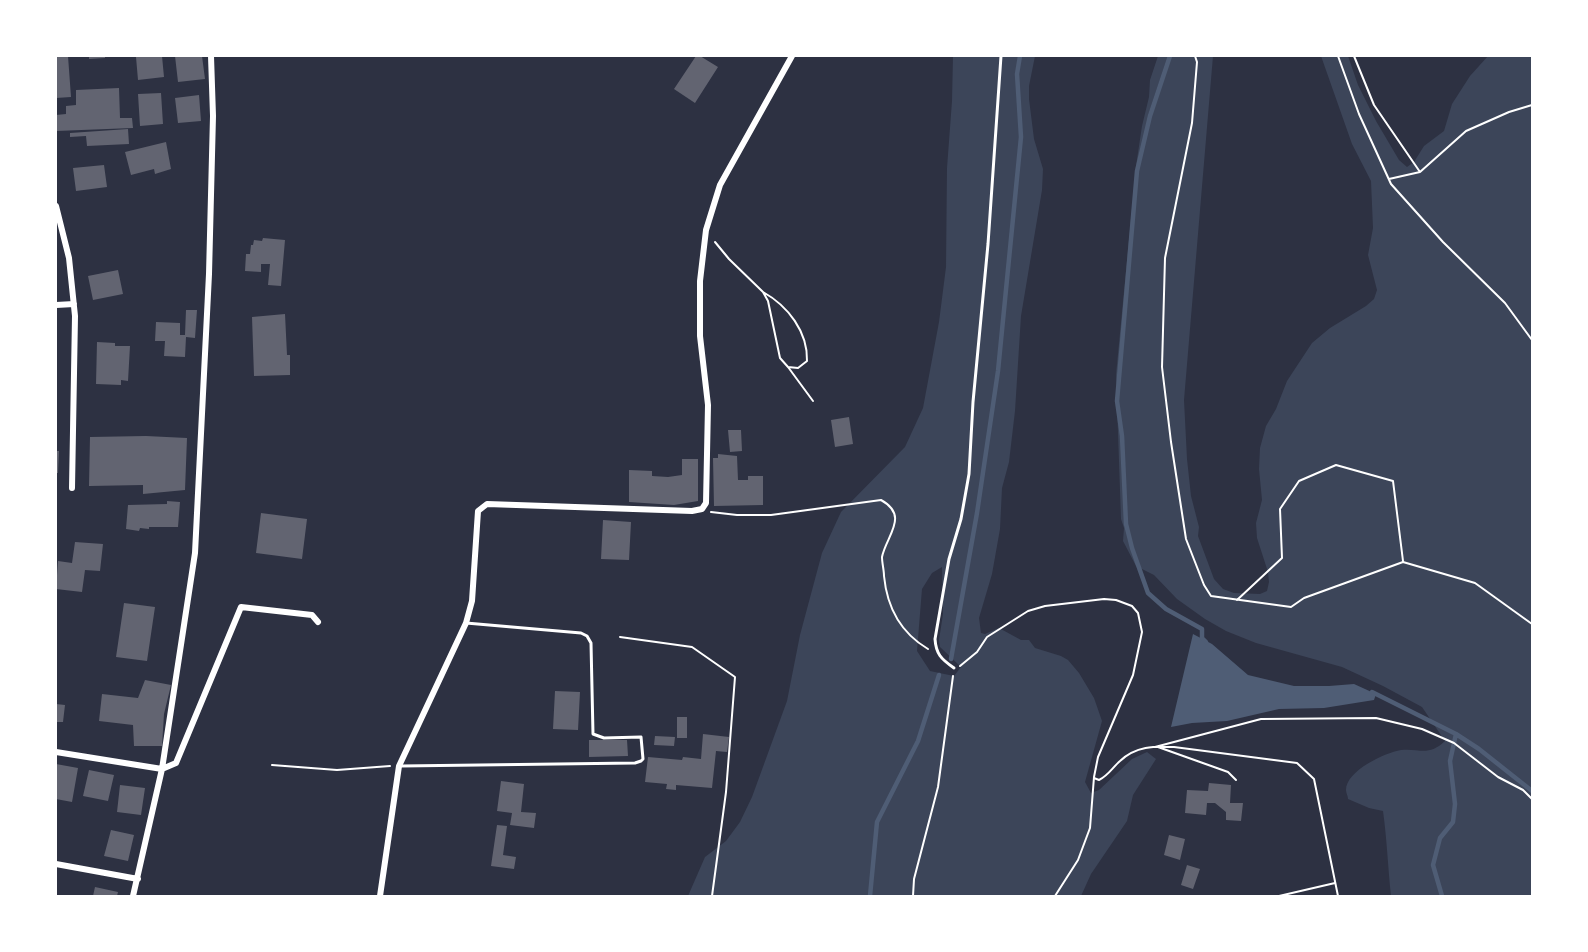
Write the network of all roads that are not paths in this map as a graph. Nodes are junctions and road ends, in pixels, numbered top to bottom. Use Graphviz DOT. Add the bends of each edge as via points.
graph roads {
  1 [pos="211,56"];
  2 [pos="792,56"];
  3 [pos="1001,56"];
  4 [pos="56,206"];
  5 [pos="74,304"];
  6 [pos="56,305"];
  7 [pos="72,488"];
  8 [pos="318,622"];
  9 [pos="466,623"];
  10 [pos="954,668"];
  11 [pos="56,752"];
  12 [pos="399,766"];
  13 [pos="162,769"];
  14 [pos="56,864"];
  15 [pos="138,879"];
  16 [pos="133,897"];
  17 [pos="380,897"];
  1 -- 13 [label="street" via="209,274 195,553"];
  2 -- 9 [label="street" via="720,185 706,230 700,313 708,405 704,506 692,511 482,506 476,516 472,601"];
  3 -- 10 [label="lane" via="969,474 935,639 935,650"];
  4 -- 5 [label="street" via="67,248"];
  5 -- 6 [label="street"];
  5 -- 7 [label="street"];
  8 -- 13 [label="street" via="312,615 241,607 176,763"];
  9 -- 12 [label="street"];
  9 -- 12 [label="lane" via="587,636 591,643 593,734 599,738 641,737 643,759 635,763"];
  11 -- 13 [label="street"];
  12 -- 17 [label="street"];
  13 -- 15 [label="street"];
  14 -- 15 [label="street"];
  15 -- 16 [label="street"];
}
